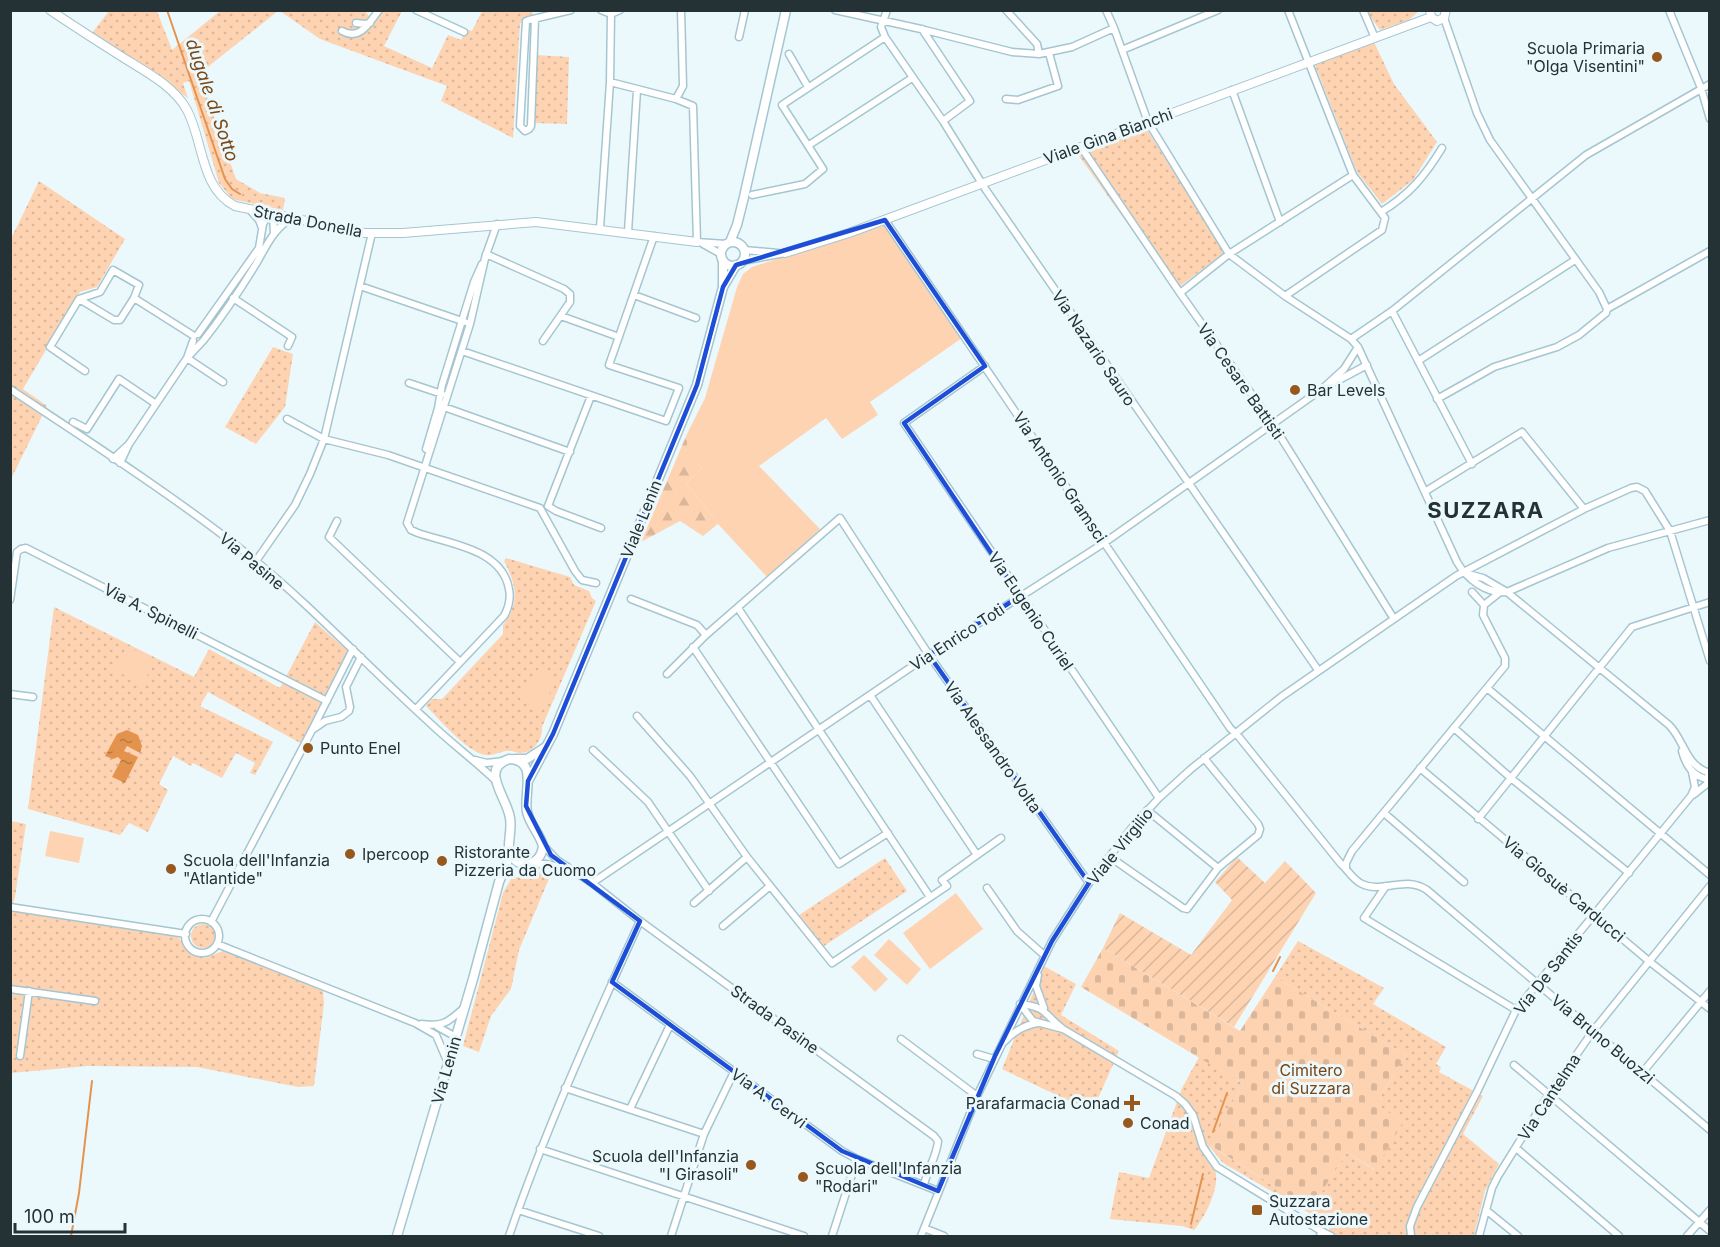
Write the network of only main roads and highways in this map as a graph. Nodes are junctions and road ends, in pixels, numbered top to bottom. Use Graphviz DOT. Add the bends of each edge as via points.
graph roads {
  1 [pos="786,10"];
  2 [pos="734,245"];
  3 [pos="722,258"];
  4 [pos="739,263"];
  5 [pos="723,287"];
  6 [pos="546,746"];
  7 [pos="514,759"];
  8 [pos="528,781"];
  9 [pos="509,846"];
  10 [pos="529,865"];
  11 [pos="494,904"];
  12 [pos="397,1236"];
  1 -- 2 [label="main road, Viale Lenin"];
  2 -- 3 [label="main road, Viale Lenin"];
  2 -- 4 [label="main road, Viale Lenin" via="744,256"];
  3 -- 4 [label="main road" via="729,265"];
  3 -- 5 [label="main road, Viale Lenin"];
  4 -- 5 [label="main road, Viale Lenin"];
  5 -- 6 [label="main road, Viale Lenin" via="697,385"];
  6 -- 7 [label="main road" via="531,757"];
  6 -- 8 [label="main road, Viale Lenin"];
  7 -- 8 [label="main road" via="527,770"];
  7 -- 9 [label="main road, Via Lenin" via="503,761 496,769 495,780 509,808"];
  8 -- 10 [label="main road" via="528,814 543,845 540,857"];
  9 -- 10 [label="main road" via="515,861"];
  9 -- 11 [label="main road, Via Lenin"];
  10 -- 11 [label="main road, Via Lenin" via="517,867 506,876"];
  11 -- 12 [label="main road, Via Lenin"];
}
